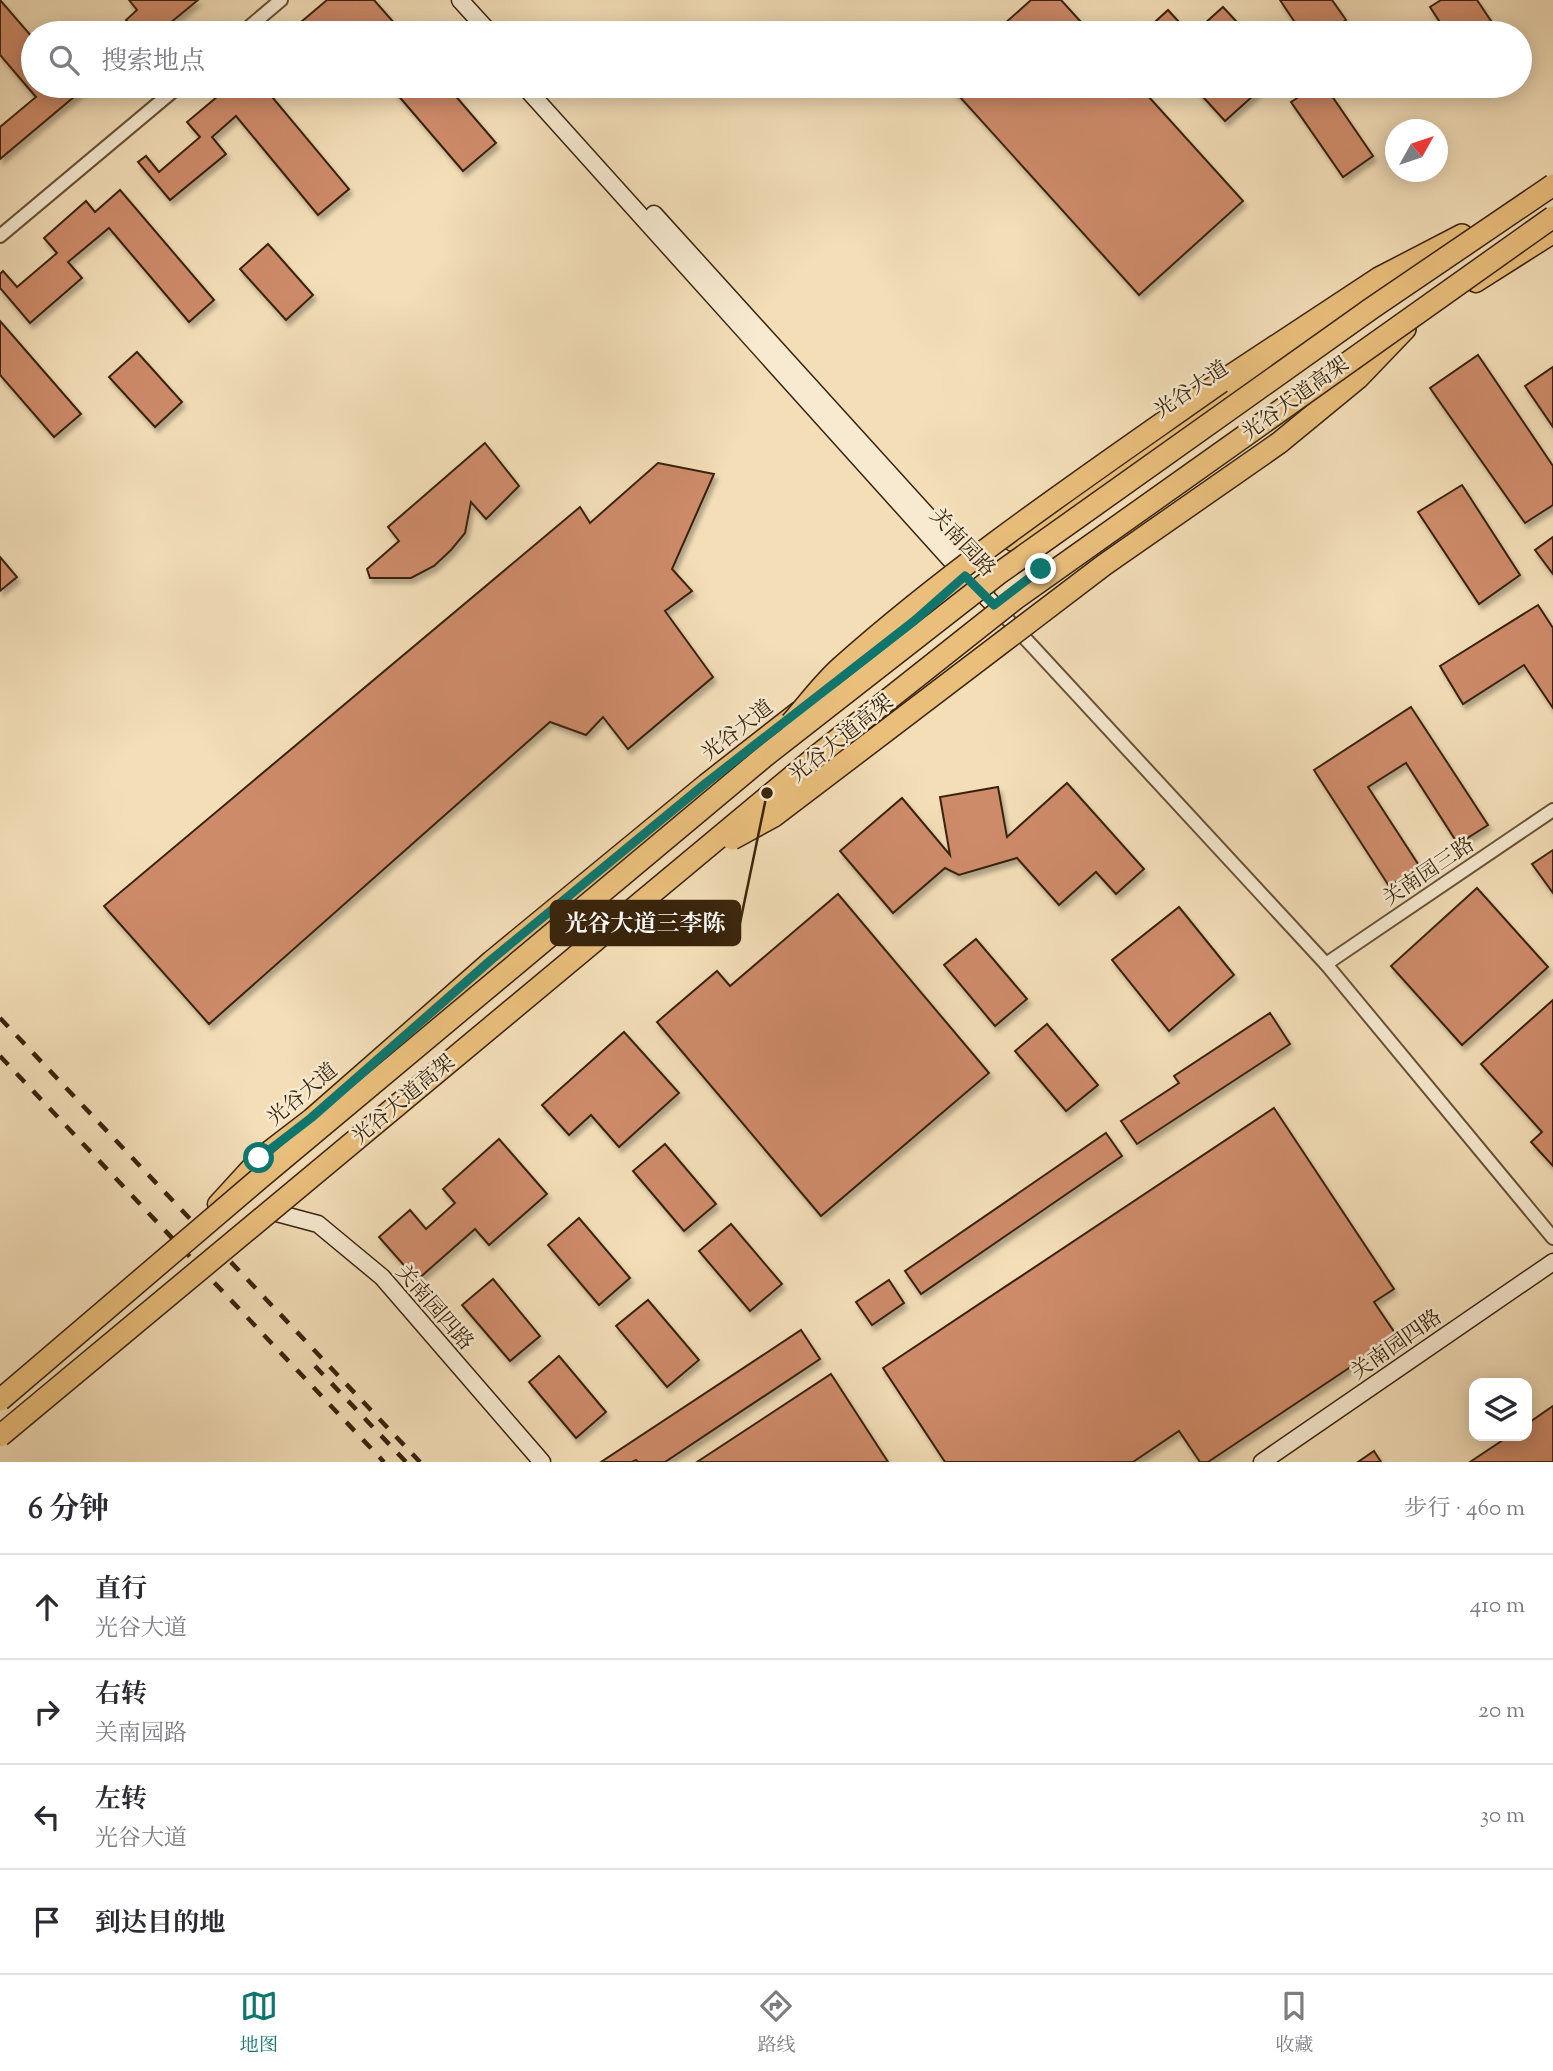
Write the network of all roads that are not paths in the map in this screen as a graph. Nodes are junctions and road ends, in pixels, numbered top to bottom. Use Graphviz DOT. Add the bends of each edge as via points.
graph roads {
  1 [pos="281,0"];
  2 [pos="446,0"];
  3 [pos="460,0"];
  4 [pos="256,21"];
  5 [pos="465,21"];
  6 [pos="479,21"];
  7 [pos="165,98"];
  8 [pos="535,98"];
  9 [pos="548,98"];
  10 [pos="1553,173"];
  11 [pos="1553,185"];
  12 [pos="1553,216"];
  13 [pos="1553,234"];
  14 [pos="1462,235"];
  15 [pos="0,236"];
  16 [pos="1405,329"];
  17 [pos="970,572"];
  18 [pos="994,605"];
  19 [pos="756,762"];
  20 [pos="1553,810"];
  21 [pos="682,868"];
  22 [pos="1325,964"];
  23 [pos="273,1212"];
  24 [pos="1553,1238"];
  25 [pos="1553,1262"];
  26 [pos="0,1389"];
  27 [pos="0,1400"];
  28 [pos="0,1436"];
  29 [pos="0,1444"];
  30 [pos="542,1462"];
  31 [pos="1262,1462"];
  1 -- 4 [label="street"];
  2 -- 5 [label="main road"];
  3 -- 6 [label="main road"];
  7 -- 15 [label="street"];
  8 -- 17 [label="main road, 关南园路"];
  9 -- 17 [label="main road, 关南园路"];
  10 -- 14 [label="main road, 光谷大道"];
  11 -- 19 [label="highway, 光谷大道高架, bridge" via="998,574"];
  12 -- 21 [label="highway, 光谷大道高架, bridge" via="1015,599"];
  13 -- 16 [label="main road"];
  14 -- 17 [label="main road, 光谷大道" via="1207,404"];
  14 -- 19 [label="highway, bridge" via="1380,278 1042,507 839,669"];
  16 -- 18 [label="main road" via="1226,444"];
  16 -- 21 [label="highway, bridge" via="1359,378 1279,443 1104,565 774,816"];
  17 -- 18 [label="main road, 关南园路"];
  17 -- 26 [label="main road, 光谷大道" via="491,960 259,1158 210,1210"];
  18 -- 22 [label="street"];
  18 -- 23 [label="main road" via="524,995"];
  19 -- 27 [label="highway, 光谷大道高架, bridge"];
  20 -- 22 [label="street, 关南园三路"];
  21 -- 28 [label="highway, 光谷大道高架, bridge"];
  22 -- 24 [label="street"];
  23 -- 29 [label="main road"];
  23 -- 30 [label="main road, 关南园四路" via="318,1224 382,1277"];
  25 -- 31 [label="main road, 关南园四路"];
}
